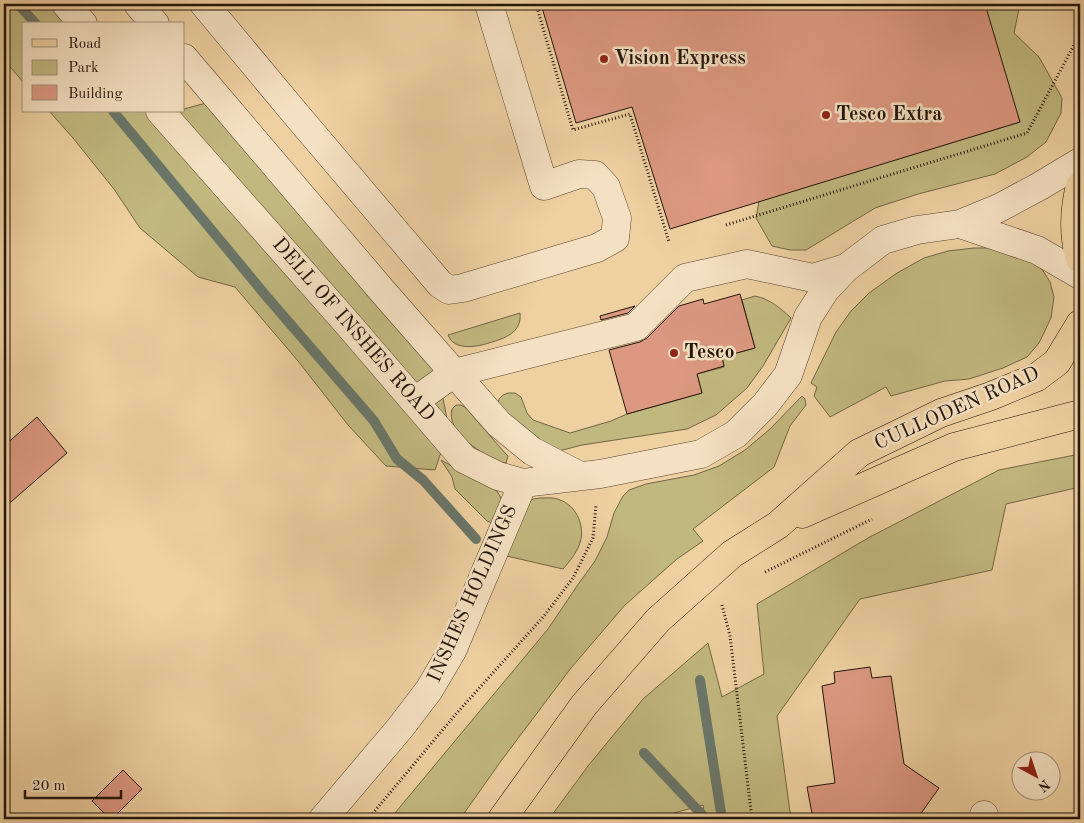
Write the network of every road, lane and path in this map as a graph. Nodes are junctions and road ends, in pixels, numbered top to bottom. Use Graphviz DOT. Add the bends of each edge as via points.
graph roads {
  1 [pos="66,4"];
  2 [pos="138,4"];
  3 [pos="204,4"];
  4 [pos="488,4"];
  5 [pos="536,4"];
  6 [pos="81,22"];
  7 [pos="153,22"];
  8 [pos="1080,34"];
  9 [pos="185,59"];
  10 [pos="161,112"];
  11 [pos="1080,162"];
  12 [pos="1080,186"];
  13 [pos="960,224"];
  14 [pos="726,225"];
  15 [pos="669,242"];
  16 [pos="1080,259"];
  17 [pos="846,268"];
  18 [pos="1080,274"];
  19 [pos="1080,324"];
  20 [pos="454,373"];
  21 [pos="415,401"];
  22 [pos="1080,414"];
  23 [pos="590,476"];
  24 [pos="523,483"];
  25 [pos="878,516"];
  26 [pos="778,525"];
  27 [pos="760,575"];
  28 [pos="714,610"];
  29 [pos="323,819"];
  30 [pos="368,819"];
  31 [pos="502,819"];
  32 [pos="752,819"];
  1 -- 6 [label="street"];
  2 -- 7 [label="street"];
  3 -- 4 [label="street" via="440,284 449,290 597,248 615,238 617,218 606,187 594,175 579,174 544,186"];
  5 -- 15 [label="path" via="573,130 630,114"];
  8 -- 14 [label="path" via="1027,133"];
  9 -- 20 [label="street"];
  10 -- 21 [label="street, DELL OF INSHES ROAD"];
  11 -- 13 [label="street, DELL OF INSHES ROAD" via="1000,208"];
  12 -- 16 [label="main road" via="1075,222"];
  13 -- 17 [label="street, DELL OF INSHES ROAD" via="917,230 883,240"];
  13 -- 18 [label="street, DELL OF INSHES ROAD" via="1038,250"];
  17 -- 20 [label="street" via="813,278 747,264 685,278 636,327"];
  17 -- 23 [label="street, DELL OF INSHES ROAD" via="826,289 808,317 788,375 765,405 736,434 701,454"];
  19 -- 26 [label="main road, CULLODEN ROAD" via="1057,362 1036,377 941,413 859,453"];
  20 -- 21 [label="street"];
  20 -- 23 [label="street" via="499,424 532,451"];
  21 -- 24 [label="street, DELL OF INSHES ROAD" via="464,459 498,476"];
  22 -- 26 [label="main road, CULLODEN ROAD" via="954,447"];
  23 -- 24 [label="street, DELL OF INSHES ROAD"];
  23 -- 30 [label="path" via="593,538 573,578 544,616"];
  24 -- 29 [label="street, INSHES HOLDINGS" via="452,651 430,690"];
  25 -- 27 [label="path"];
  26 -- 31 [label="main road, CULLODEN ROAD" via="732,554 658,620 584,705"];
  28 -- 32 [label="path" via="722,604 730,636"];
}
